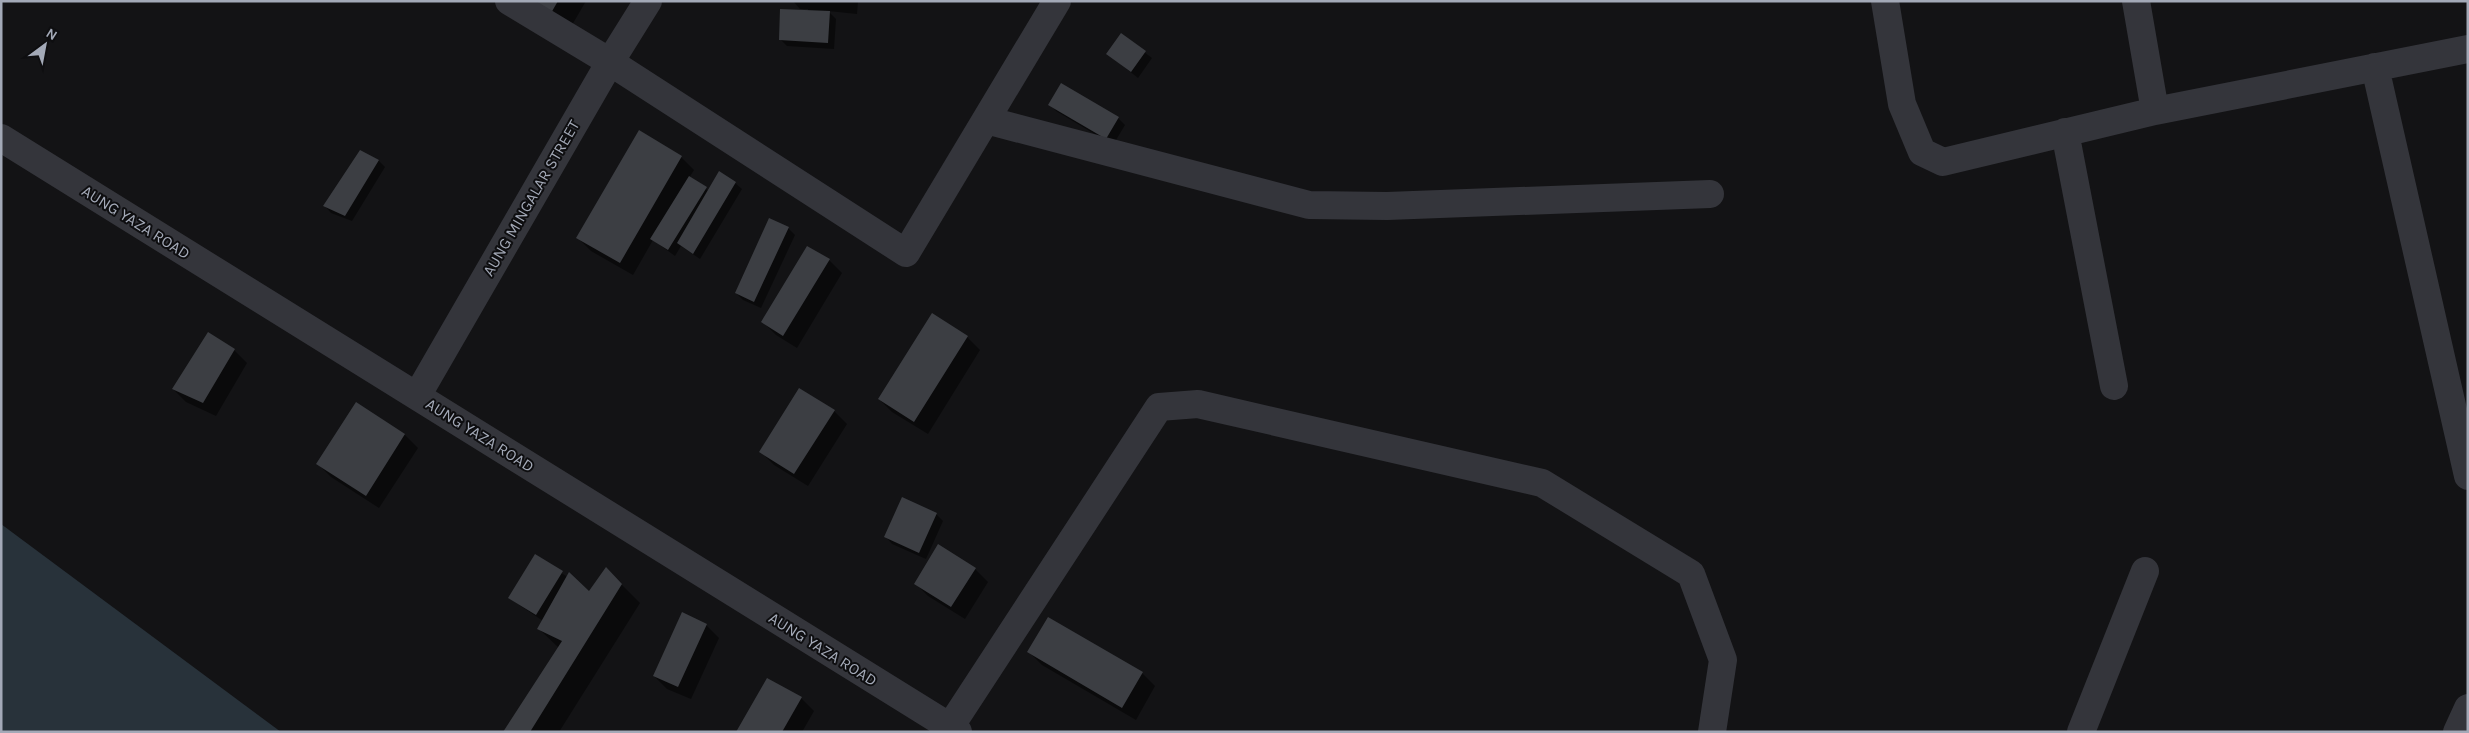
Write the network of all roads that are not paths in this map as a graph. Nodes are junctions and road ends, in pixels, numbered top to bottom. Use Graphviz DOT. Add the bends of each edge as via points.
graph roads {
  1 [pos="509,1"];
  2 [pos="648,1"];
  3 [pos="1057,1"];
  4 [pos="1885,1"];
  5 [pos="2136,1"];
  6 [pos="2468,49"];
  7 [pos="610,62"];
  8 [pos="2375,67"];
  9 [pos="2154,111"];
  10 [pos="986,120"];
  11 [pos="2065,132"];
  12 [pos="1,138"];
  13 [pos="1710,194"];
  14 [pos="2458,385"];
  15 [pos="2114,386"];
  16 [pos="418,396"];
  17 [pos="2468,476"];
  18 [pos="2144,571"];
  19 [pos="2468,708"];
  20 [pos="954,729"];
  21 [pos="1713,731"];
  22 [pos="2081,732"];
  23 [pos="2457,732"];
  1 -- 7 [label="street"];
  2 -- 7 [label="street, AUNG MINGALAR STREET"];
  3 -- 10 [label="street"];
  4 -- 11 [label="street" via="1902,104 1922,152 1943,162"];
  5 -- 9 [label="street"];
  6 -- 8 [label="street"];
  7 -- 10 [label="street" via="906,253"];
  7 -- 16 [label="street, AUNG MINGALAR STREET"];
  8 -- 9 [label="street"];
  8 -- 14 [label="street"];
  9 -- 11 [label="street"];
  10 -- 13 [label="street" via="1309,205 1387,206"];
  11 -- 15 [label="street"];
  12 -- 16 [label="street, AUNG YAZA ROAD"];
  14 -- 17 [label="street"];
  16 -- 20 [label="street, AUNG YAZA ROAD"];
  18 -- 22 [label="street"];
  19 -- 23 [label="street"];
  20 -- 21 [label="street" via="1159,407 1198,404 1542,483 1691,574 1723,660"];
}
